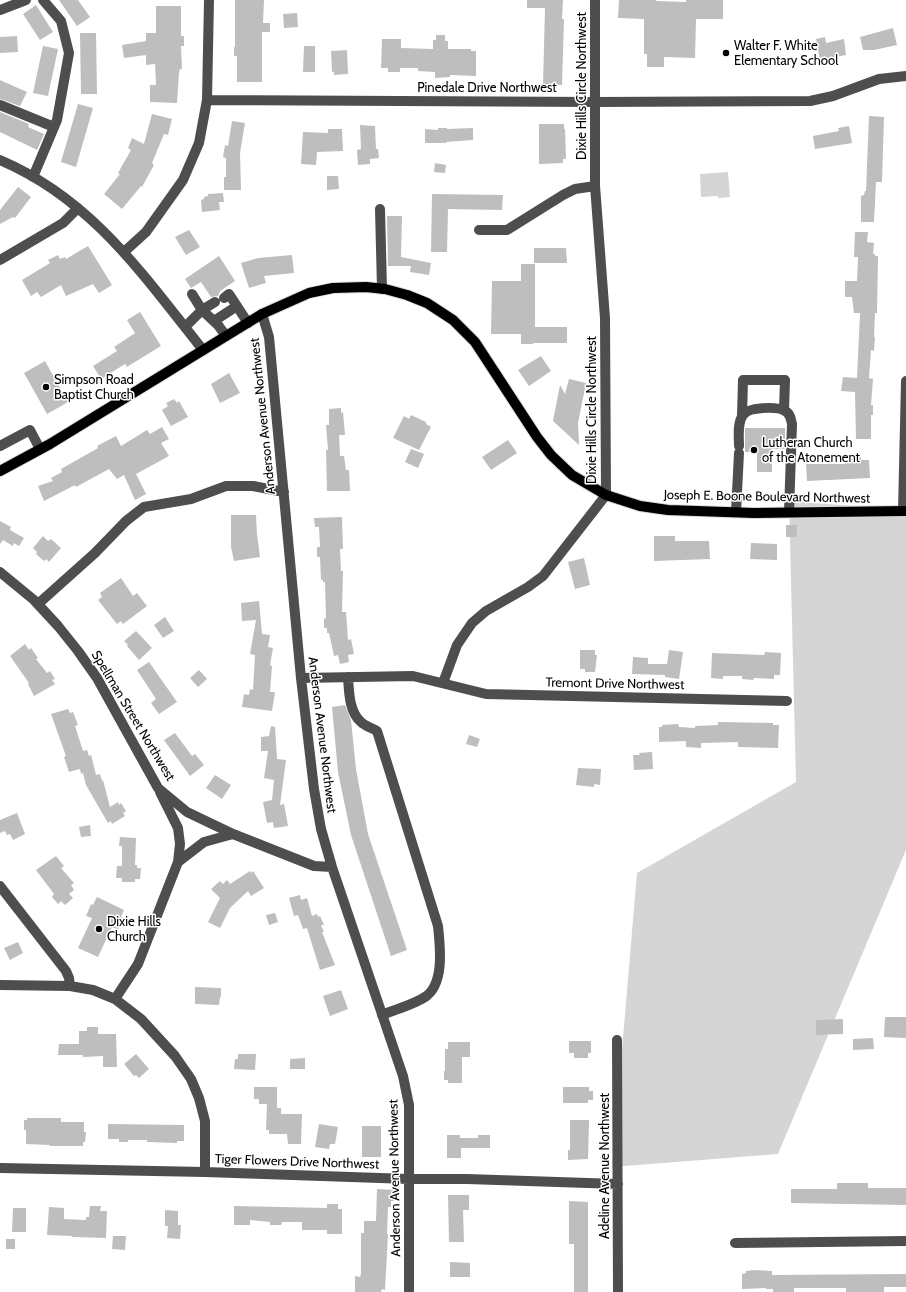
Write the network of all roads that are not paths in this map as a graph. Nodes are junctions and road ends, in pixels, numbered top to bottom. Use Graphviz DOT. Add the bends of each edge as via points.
graph roads {
  1 [pos="26,0"];
  2 [pos="43,0"];
  3 [pos="209,0"];
  4 [pos="595,0"];
  5 [pos="0,10"];
  6 [pos="906,76"];
  7 [pos="208,100"];
  8 [pos="594,102"];
  9 [pos="0,105"];
  10 [pos="54,127"];
  11 [pos="0,160"];
  12 [pos="33,177"];
  13 [pos="595,186"];
  14 [pos="78,208"];
  15 [pos="380,209"];
  16 [pos="479,230"];
  17 [pos="124,252"];
  18 [pos="0,260"];
  19 [pos="382,289"];
  20 [pos="192,294"];
  21 [pos="237,306"];
  22 [pos="202,310"];
  23 [pos="262,314"];
  24 [pos="214,321"];
  25 [pos="248,323"];
  26 [pos="185,327"];
  27 [pos="226,336"];
  28 [pos="203,350"];
  29 [pos="906,381"];
  30 [pos="784,410"];
  31 [pos="742,416"];
  32 [pos="0,446"];
  33 [pos="40,449"];
  34 [pos="0,471"];
  35 [pos="284,492"];
  36 [pos="606,495"];
  37 [pos="905,511"];
  38 [pos="736,512"];
  39 [pos="789,512"];
  40 [pos="0,572"];
  41 [pos="38,604"];
  42 [pos="348,677"];
  43 [pos="302,678"];
  44 [pos="443,683"];
  45 [pos="787,701"];
  46 [pos="158,788"];
  47 [pos="233,834"];
  48 [pos="178,862"];
  49 [pos="332,868"];
  50 [pos="0,886"];
  51 [pos="0,985"];
  52 [pos="70,986"];
  53 [pos="115,999"];
  54 [pos="382,1014"];
  55 [pos="617,1040"];
  56 [pos="0,1168"];
  57 [pos="205,1172"];
  58 [pos="409,1179"];
  59 [pos="618,1184"];
  60 [pos="906,1241"];
  61 [pos="735,1243"];
  62 [pos="409,1292"];
  63 [pos="618,1292"];
  1 -- 5 [label="street"];
  2 -- 10 [label="street" via="61,21 69,52"];
  3 -- 7 [label="street"];
  4 -- 8 [label="street, Dixie Hills Circle Northwest"];
  6 -- 8 [label="street, Pinedale Drive Northwest" via="879,79 833,96 810,101"];
  7 -- 8 [label="street, Pinedale Drive Northwest"];
  7 -- 17 [label="street" via="199,143 183,180 146,232"];
  8 -- 13 [label="street, Dixie Hills Circle Northwest"];
  9 -- 10 [label="street"];
  10 -- 12 [label="street"];
  11 -- 12 [label="street"];
  12 -- 14 [label="street"];
  13 -- 16 [label="street" via="575,189 507,230"];
  13 -- 36 [label="street, Dixie Hills Circle Northwest" via="605,318"];
  14 -- 17 [label="street"];
  14 -- 18 [label="street" via="63,223"];
  15 -- 19 [label="street"];
  17 -- 26 [label="street"];
  19 -- 23 [label="main road, Joseph E. Boone Boulevard Northwest" via="366,287 321,290"];
  19 -- 36 [label="main road, Joseph E. Boone Boulevard Northwest" via="427,303 457,324 475,342 551,455 572,475"];
  20 -- 22 [label="street"];
  21 -- 22 [label="street" via="229,294"];
  21 -- 24 [label="street"];
  21 -- 25 [label="street"];
  22 -- 24 [label="street"];
  22 -- 26 [label="street"];
  23 -- 25 [label="main road, Joseph E. Boone Boulevard Northwest"];
  23 -- 35 [label="street, Anderson Avenue Northwest" via="269,337"];
  24 -- 27 [label="street"];
  25 -- 27 [label="main road, Joseph E. Boone Boulevard Northwest"];
  26 -- 28 [label="street"];
  27 -- 28 [label="main road, Joseph E. Boone Boulevard Northwest"];
  28 -- 33 [label="main road, Joseph E. Boone Boulevard Northwest"];
  29 -- 37 [label="street"];
  30 -- 31 [label="street" via="753,410"];
  30 -- 31 [label="street" via="785,380 743,380"];
  30 -- 39 [label="street" via="792,424"];
  31 -- 38 [label="street" via="739,428"];
  32 -- 33 [label="street" via="30,430"];
  33 -- 34 [label="main road, Joseph E. Boone Boulevard Northwest"];
  35 -- 41 [label="street" via="253,486 226,486 192,499 144,506"];
  35 -- 43 [label="street, Anderson Avenue Northwest"];
  36 -- 38 [label="main road, Joseph E. Boone Boulevard Northwest" via="640,506 668,510"];
  36 -- 44 [label="street, Dixie Hills Circle Northwest" via="543,576 486,611 472,623 457,645"];
  37 -- 39 [label="main road, Joseph E. Boone Boulevard Northwest"];
  38 -- 39 [label="main road, Joseph E. Boone Boulevard Northwest"];
  40 -- 41 [label="street, Spellman Street Northwest"];
  41 -- 46 [label="street, Spellman Street Northwest" via="78,650"];
  42 -- 43 [label="street"];
  42 -- 44 [label="street" via="414,676"];
  42 -- 54 [label="street" via="349,699 353,710 360,721 377,731 440,939 438,978 434,988 426,997"];
  43 -- 49 [label="street, Anderson Avenue Northwest" via="314,789 321,829"];
  44 -- 45 [label="street, Tremont Drive Northwest" via="486,694"];
  46 -- 47 [label="street, Spellman Street Northwest" via="187,812"];
  46 -- 48 [label="street" via="178,828"];
  47 -- 48 [label="street" via="204,842"];
  47 -- 49 [label="street, Spellman Street Northwest" via="314,866"];
  48 -- 53 [label="street" via="138,964"];
  49 -- 54 [label="street, Anderson Avenue Northwest"];
  50 -- 52 [label="street" via="66,971 70,978"];
  51 -- 52 [label="street"];
  52 -- 53 [label="street" via="93,990"];
  53 -- 57 [label="street" via="141,1019 175,1056 191,1079 205,1121"];
  54 -- 58 [label="street, Anderson Avenue Northwest" via="403,1076 409,1104"];
  55 -- 59 [label="street, Adeline Avenue Northwest"];
  56 -- 57 [label="street, Tiger Flowers Drive Northwest"];
  57 -- 58 [label="street, Tiger Flowers Drive Northwest"];
  58 -- 59 [label="street, Tiger Flowers Drive Northwest"];
  58 -- 62 [label="street, Anderson Avenue Northwest"];
  59 -- 63 [label="street, Adeline Avenue Northwest"];
  60 -- 61 [label="street"];
}
